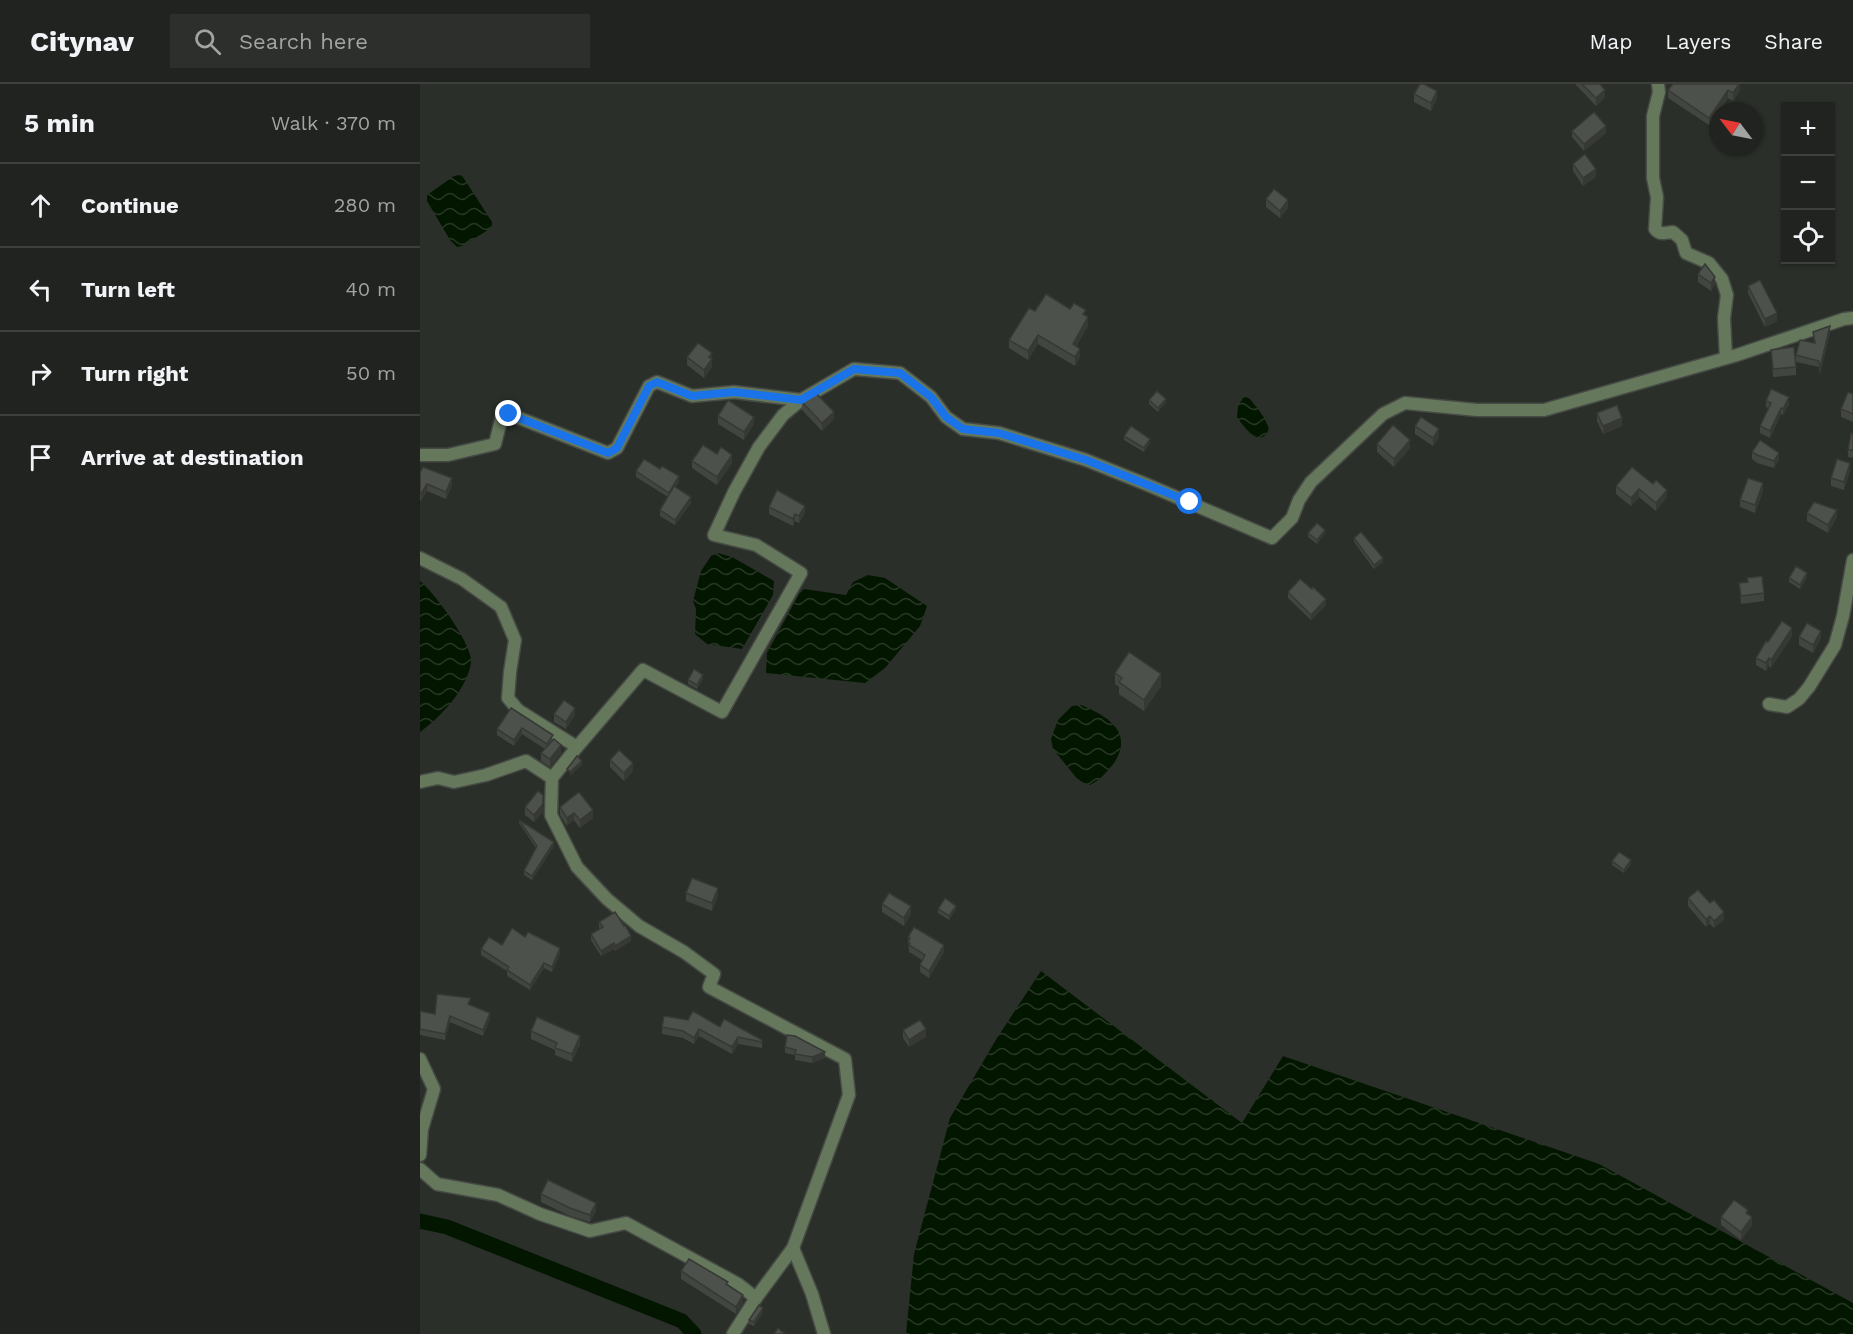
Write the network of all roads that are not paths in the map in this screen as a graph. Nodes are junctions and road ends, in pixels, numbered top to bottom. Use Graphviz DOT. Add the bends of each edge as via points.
graph roads {
  1 [pos="1658,84"];
  2 [pos="1853,318"];
  3 [pos="1726,358"];
  4 [pos="801,400"];
  5 [pos="420,454"];
  6 [pos="420,558"];
  7 [pos="1853,560"];
  8 [pos="1770,704"];
  9 [pos="577,747"];
  10 [pos="552,778"];
  11 [pos="420,782"];
  12 [pos="420,1059"];
  13 [pos="420,1155"];
  14 [pos="420,1169"];
  15 [pos="793,1248"];
  16 [pos="756,1298"];
  17 [pos="735,1330"];
  18 [pos="824,1334"];
  1 -- 3 [label="street" via="1653,116 1653,178 1657,197 1654,229 1662,234 1673,231 1682,240 1686,253 1709,263 1722,279 1727,295"];
  2 -- 3 [label="street"];
  3 -- 4 [label="street" via="1544,410 1405,404 1383,414 1311,482 1292,518 1272,538 1086,460 999,433 963,429 900,373 854,369"];
  4 -- 5 [label="street" via="734,392 692,396 657,382 649,386 617,448 608,453 509,414 502,417 495,444 448,455"];
  4 -- 9 [label="street" via="783,415 759,447 714,535 756,544 801,573 722,712 643,670"];
  6 -- 9 [label="street" via="462,579 501,607 515,640 508,698 518,710"];
  7 -- 8 [label="street" via="1835,645 1799,699 1787,707"];
  9 -- 10 [label="street"];
  10 -- 11 [label="street" via="526,761 454,782 438,778"];
  10 -- 15 [label="street" via="550,815 578,867 607,899 639,926 714,974 709,987 845,1059 849,1095"];
  12 -- 13 [label="street" via="434,1089 422,1129"];
  14 -- 16 [label="street" via="438,1184 498,1195 590,1231 626,1223 738,1284"];
  15 -- 16 [label="street"];
  15 -- 18 [label="street"];
  16 -- 17 [label="street"];
}
